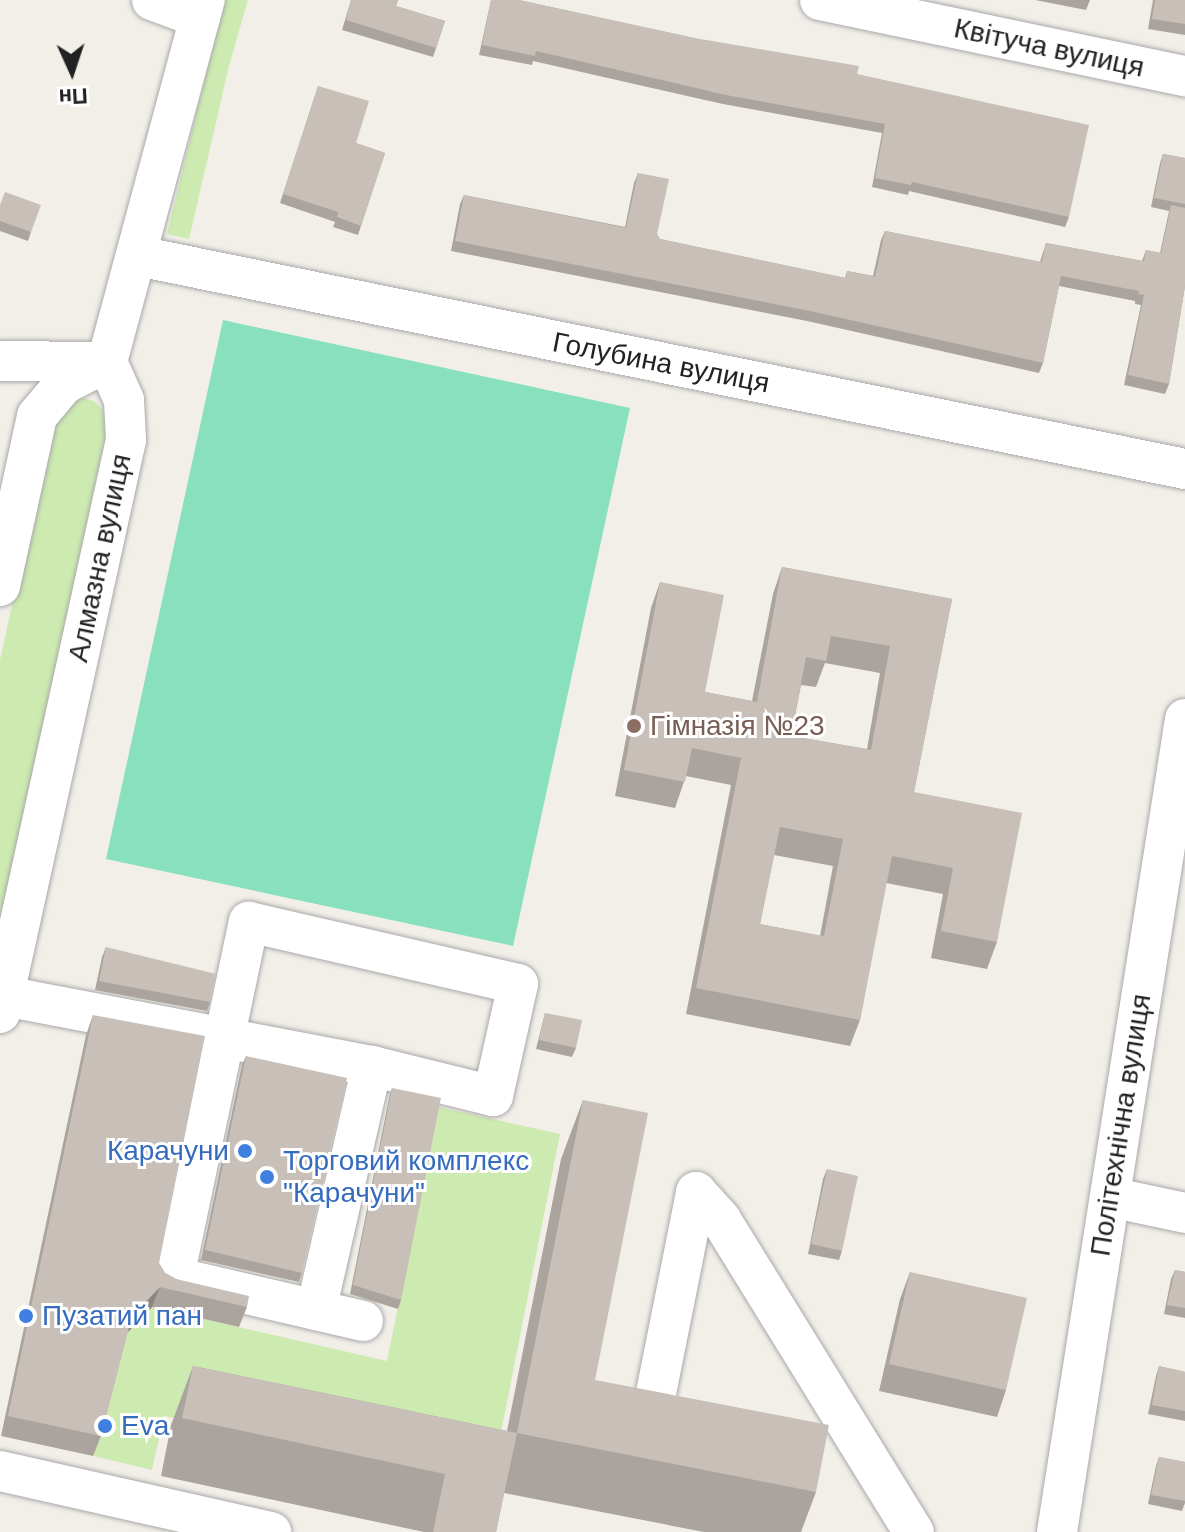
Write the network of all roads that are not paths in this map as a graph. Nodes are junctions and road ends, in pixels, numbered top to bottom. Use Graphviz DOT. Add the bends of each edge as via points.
graph roads {
  1 [pos="152,0"];
  2 [pos="820,0"];
  3 [pos="202,9"];
  4 [pos="1185,76"];
  5 [pos="138,256"];
  6 [pos="0,361"];
  7 [pos="107,362"];
  8 [pos="1185,469"];
  9 [pos="0,586"];
  10 [pos="1185,719"];
  11 [pos="1169,924"];
  12 [pos="2,1005"];
  13 [pos="226,1041"];
  14 [pos="372,1066"];
  15 [pos="1110,1197"];
  16 [pos="1185,1213"];
  17 [pos="316,1310"];
  18 [pos="363,1321"];
  19 [pos="656,1393"];
  20 [pos="0,1471"];
  21 [pos="271,1532"];
  22 [pos="914,1532"];
  23 [pos="1057,1532"];
  1 -- 3 [label="street"];
  2 -- 4 [label="street, Квітуча вулиця"];
  3 -- 5 [label="street"];
  5 -- 7 [label="street"];
  5 -- 8 [label="street, Голубина вулиця"];
  6 -- 7 [label="street"];
  7 -- 9 [label="street" via="64,384 37,416"];
  7 -- 12 [label="street, Алмазна вулиця" via="124,400 126,440"];
  10 -- 11 [label="street, Політехнічна вулиця"];
  11 -- 15 [label="street, Політехнічна вулиця"];
  12 -- 13 [label="street"];
  13 -- 14 [label="street"];
  13 -- 14 [label="street" via="249,922 518,984 493,1096"];
  13 -- 17 [label="street" via="174,1277"];
  14 -- 17 [label="street"];
  15 -- 16 [label="street"];
  15 -- 23 [label="street, Політехнічна вулиця"];
  17 -- 18 [label="street"];
  19 -- 22 [label="street" via="696,1192 721,1220"];
  20 -- 21 [label="street"];
}
